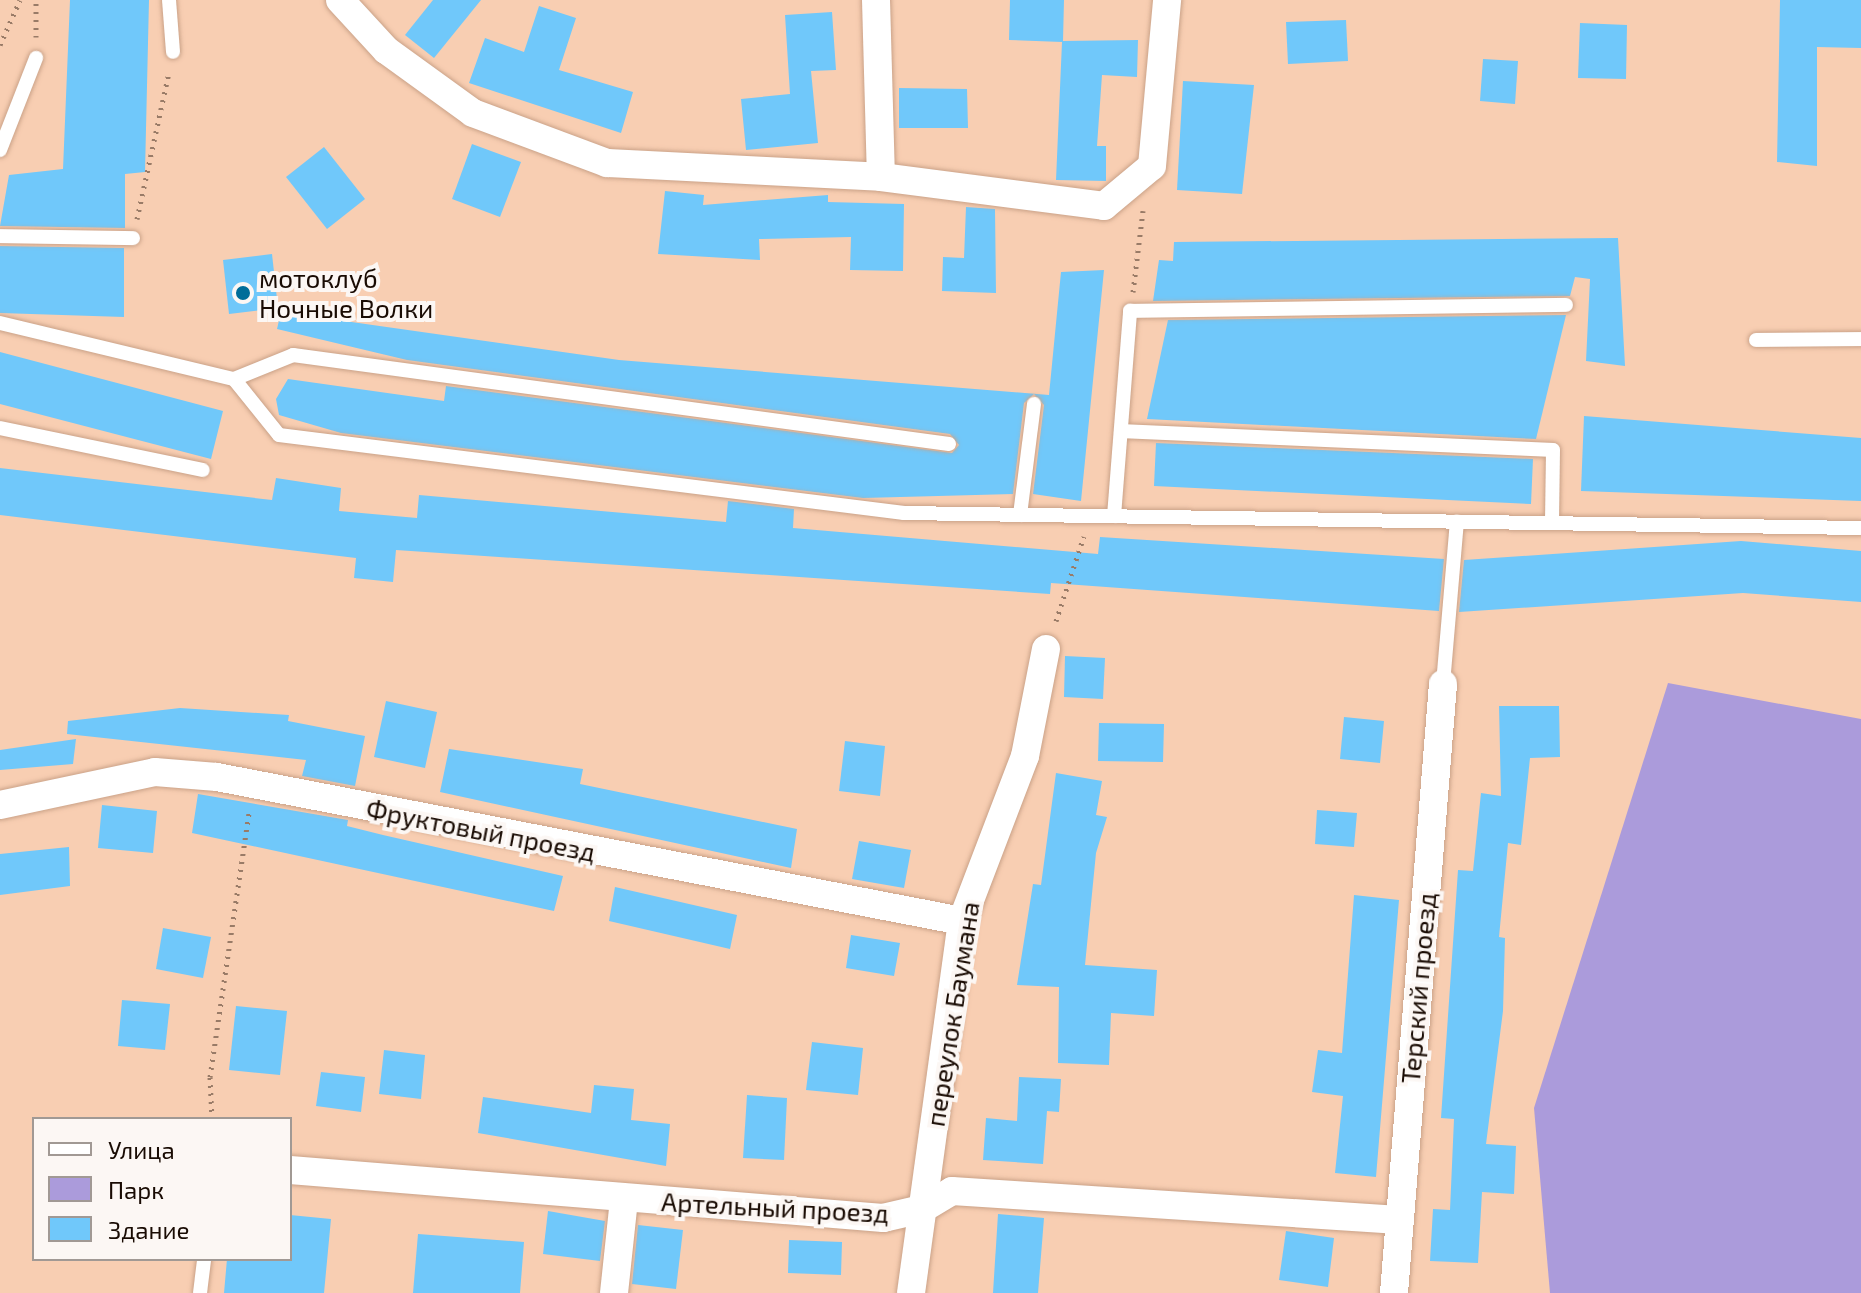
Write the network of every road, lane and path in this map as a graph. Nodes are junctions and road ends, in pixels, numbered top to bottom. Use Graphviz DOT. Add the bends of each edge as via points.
graph roads {
  1 [pos="20,0"];
  2 [pos="36,0"];
  3 [pos="169,0"];
  4 [pos="340,0"];
  5 [pos="876,0"];
  6 [pos="1167,0"];
  7 [pos="0,45"];
  8 [pos="173,52"];
  9 [pos="36,58"];
  10 [pos="0,150"];
  11 [pos="1148,170"];
  12 [pos="881,177"];
  13 [pos="0,236"];
  14 [pos="133,238"];
  15 [pos="1566,305"];
  16 [pos="1130,311"];
  17 [pos="0,323"];
  18 [pos="1861,339"];
  19 [pos="1756,340"];
  20 [pos="234,379"];
  21 [pos="1034,404"];
  22 [pos="0,428"];
  23 [pos="1121,431"];
  24 [pos="949,444"];
  25 [pos="203,470"];
  26 [pos="1020,515"];
  27 [pos="1091,516"];
  28 [pos="1114,516"];
  29 [pos="1457,522"];
  30 [pos="1552,523"];
  31 [pos="1861,528"];
  32 [pos="1046,649"];
  33 [pos="1443,684"];
  34 [pos="254,785"];
  35 [pos="0,805"];
  36 [pos="962,921"];
  37 [pos="212,1117"];
  38 [pos="292,1170"];
  39 [pos="624,1199"];
  40 [pos="922,1209"];
  41 [pos="1399,1220"];
  42 [pos="204,1261"];
  43 [pos="200,1293"];
  44 [pos="614,1293"];
  45 [pos="911,1293"];
  46 [pos="1394,1293"];
  1 -- 7 [label="path"];
  2 -- 9 [label="path"];
  3 -- 8 [label="lane"];
  4 -- 12 [label="street" via="386,50 473,113 607,163"];
  5 -- 12 [label="street"];
  6 -- 11 [label="street"];
  8 -- 14 [label="path"];
  9 -- 10 [label="lane"];
  11 -- 12 [label="street" via="1104,206"];
  11 -- 16 [label="path"];
  13 -- 14 [label="lane"];
  15 -- 16 [label="lane"];
  16 -- 23 [label="lane"];
  17 -- 20 [label="lane"];
  18 -- 19 [label="lane"];
  20 -- 24 [label="lane" via="293,355"];
  20 -- 26 [label="lane" via="279,435 904,513"];
  21 -- 26 [label="lane"];
  22 -- 25 [label="lane"];
  23 -- 28 [label="lane"];
  23 -- 30 [label="lane" via="1553,450"];
  26 -- 27 [label="lane"];
  27 -- 28 [label="lane"];
  27 -- 32 [label="path"];
  28 -- 29 [label="lane"];
  29 -- 30 [label="lane"];
  29 -- 33 [label="lane"];
  30 -- 31 [label="lane"];
  32 -- 36 [label="street, переулок Баумана" via="1025,756"];
  33 -- 41 [label="street, Терский проезд"];
  34 -- 35 [label="street, Фруктовый проезд" via="155,772"];
  34 -- 36 [label="street, Фруктовый проезд"];
  34 -- 37 [label="path" via="210,1077"];
  36 -- 40 [label="street, переулок Баумана"];
  38 -- 39 [label="street, Артельный проезд"];
  39 -- 40 [label="street, Артельный проезд" via="883,1218"];
  39 -- 44 [label="street"];
  40 -- 41 [label="street, Артельный проезд" via="952,1191"];
  40 -- 45 [label="street, переулок Баумана"];
  41 -- 46 [label="street, Терский проезд"];
  42 -- 43 [label="lane"];
}
